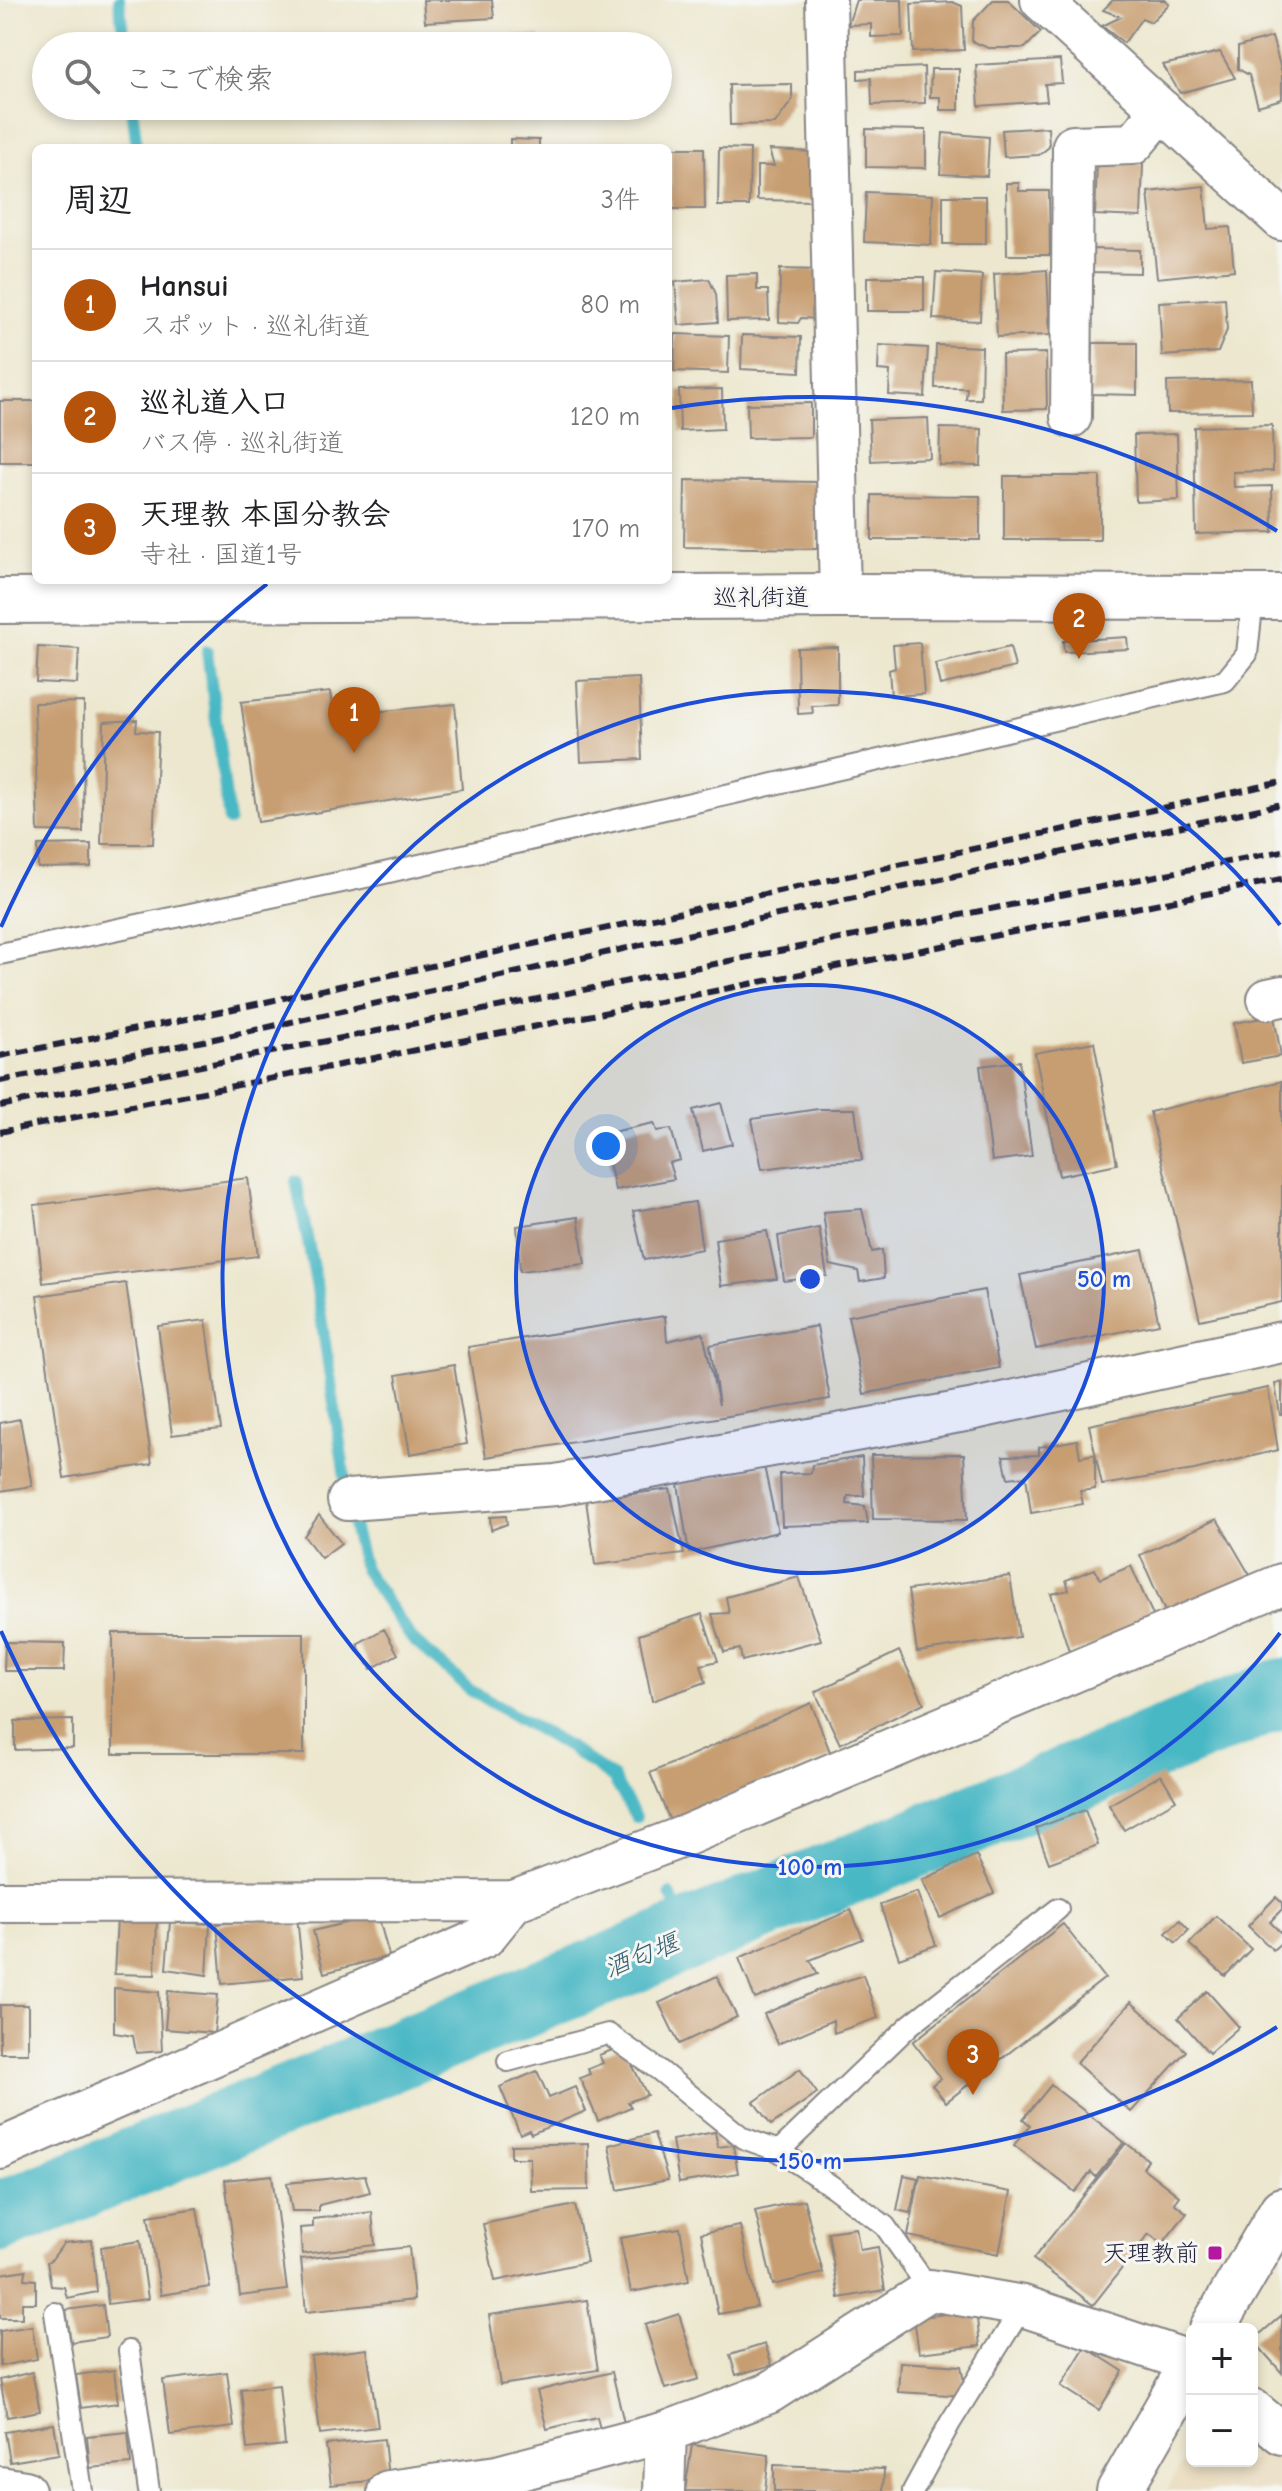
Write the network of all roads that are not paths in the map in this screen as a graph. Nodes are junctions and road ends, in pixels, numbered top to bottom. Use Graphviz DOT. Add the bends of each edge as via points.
graph roads {
  1 [pos="826,0"];
  2 [pos="1041,0"];
  3 [pos="1162,110"];
  4 [pos="1282,220"];
  5 [pos="1071,417"];
  6 [pos="840,596"];
  7 [pos="1267,598"];
  8 [pos="0,601"];
  9 [pos="0,954"];
  10 [pos="1282,1342"];
  11 [pos="348,1500"];
  12 [pos="1282,1584"];
  13 [pos="514,1901"];
  14 [pos="0,1902"];
  15 [pos="1058,1909"];
  16 [pos="508,2061"];
  17 [pos="0,2149"];
  18 [pos="779,2151"];
  19 [pos="1282,2210"];
  20 [pos="930,2290"];
  21 [pos="1023,2306"];
  22 [pos="55,2313"];
  23 [pos="1216,2323"];
  24 [pos="129,2351"];
  25 [pos="1186,2361"];
  26 [pos="1186,2374"];
  27 [pos="1258,2414"];
  28 [pos="666,2432"];
  29 [pos="1282,2434"];
  30 [pos="0,2487"];
  31 [pos="25,2491"];
  32 [pos="82,2491"];
  33 [pos="149,2491"];
  34 [pos="388,2491"];
  35 [pos="664,2491"];
  36 [pos="913,2491"];
  37 [pos="1119,2491"];
  1 -- 6 [label="street"];
  2 -- 3 [label="street"];
  3 -- 4 [label="street"];
  3 -- 5 [label="street" via="1133,144 1073,146"];
  6 -- 7 [label="main road, 巡礼街道"];
  6 -- 8 [label="main road, 巡礼街道"];
  7 -- 9 [label="lane" via="1247,654 1225,681 380,874"];
  10 -- 11 [label="street" via="970,1410 556,1485"];
  12 -- 13 [label="street" via="687,1835"];
  13 -- 14 [label="street"];
  13 -- 17 [label="street" via="485,1937"];
  15 -- 18 [label="lane" via="910,2025"];
  16 -- 18 [label="lane" via="608,2034 743,2138"];
  18 -- 20 [label="lane" via="885,2226"];
  19 -- 23 [label="main road"];
  20 -- 21 [label="street"];
  20 -- 28 [label="street" via="769,2393"];
  21 -- 25 [label="street"];
  21 -- 36 [label="lane"];
  22 -- 32 [label="lane"];
  24 -- 33 [label="lane"];
  26 -- 37 [label="main road"];
  27 -- 29 [label="street"];
  28 -- 34 [label="street" via="497,2476"];
  28 -- 35 [label="street"];
  30 -- 31 [label="street"];
}
